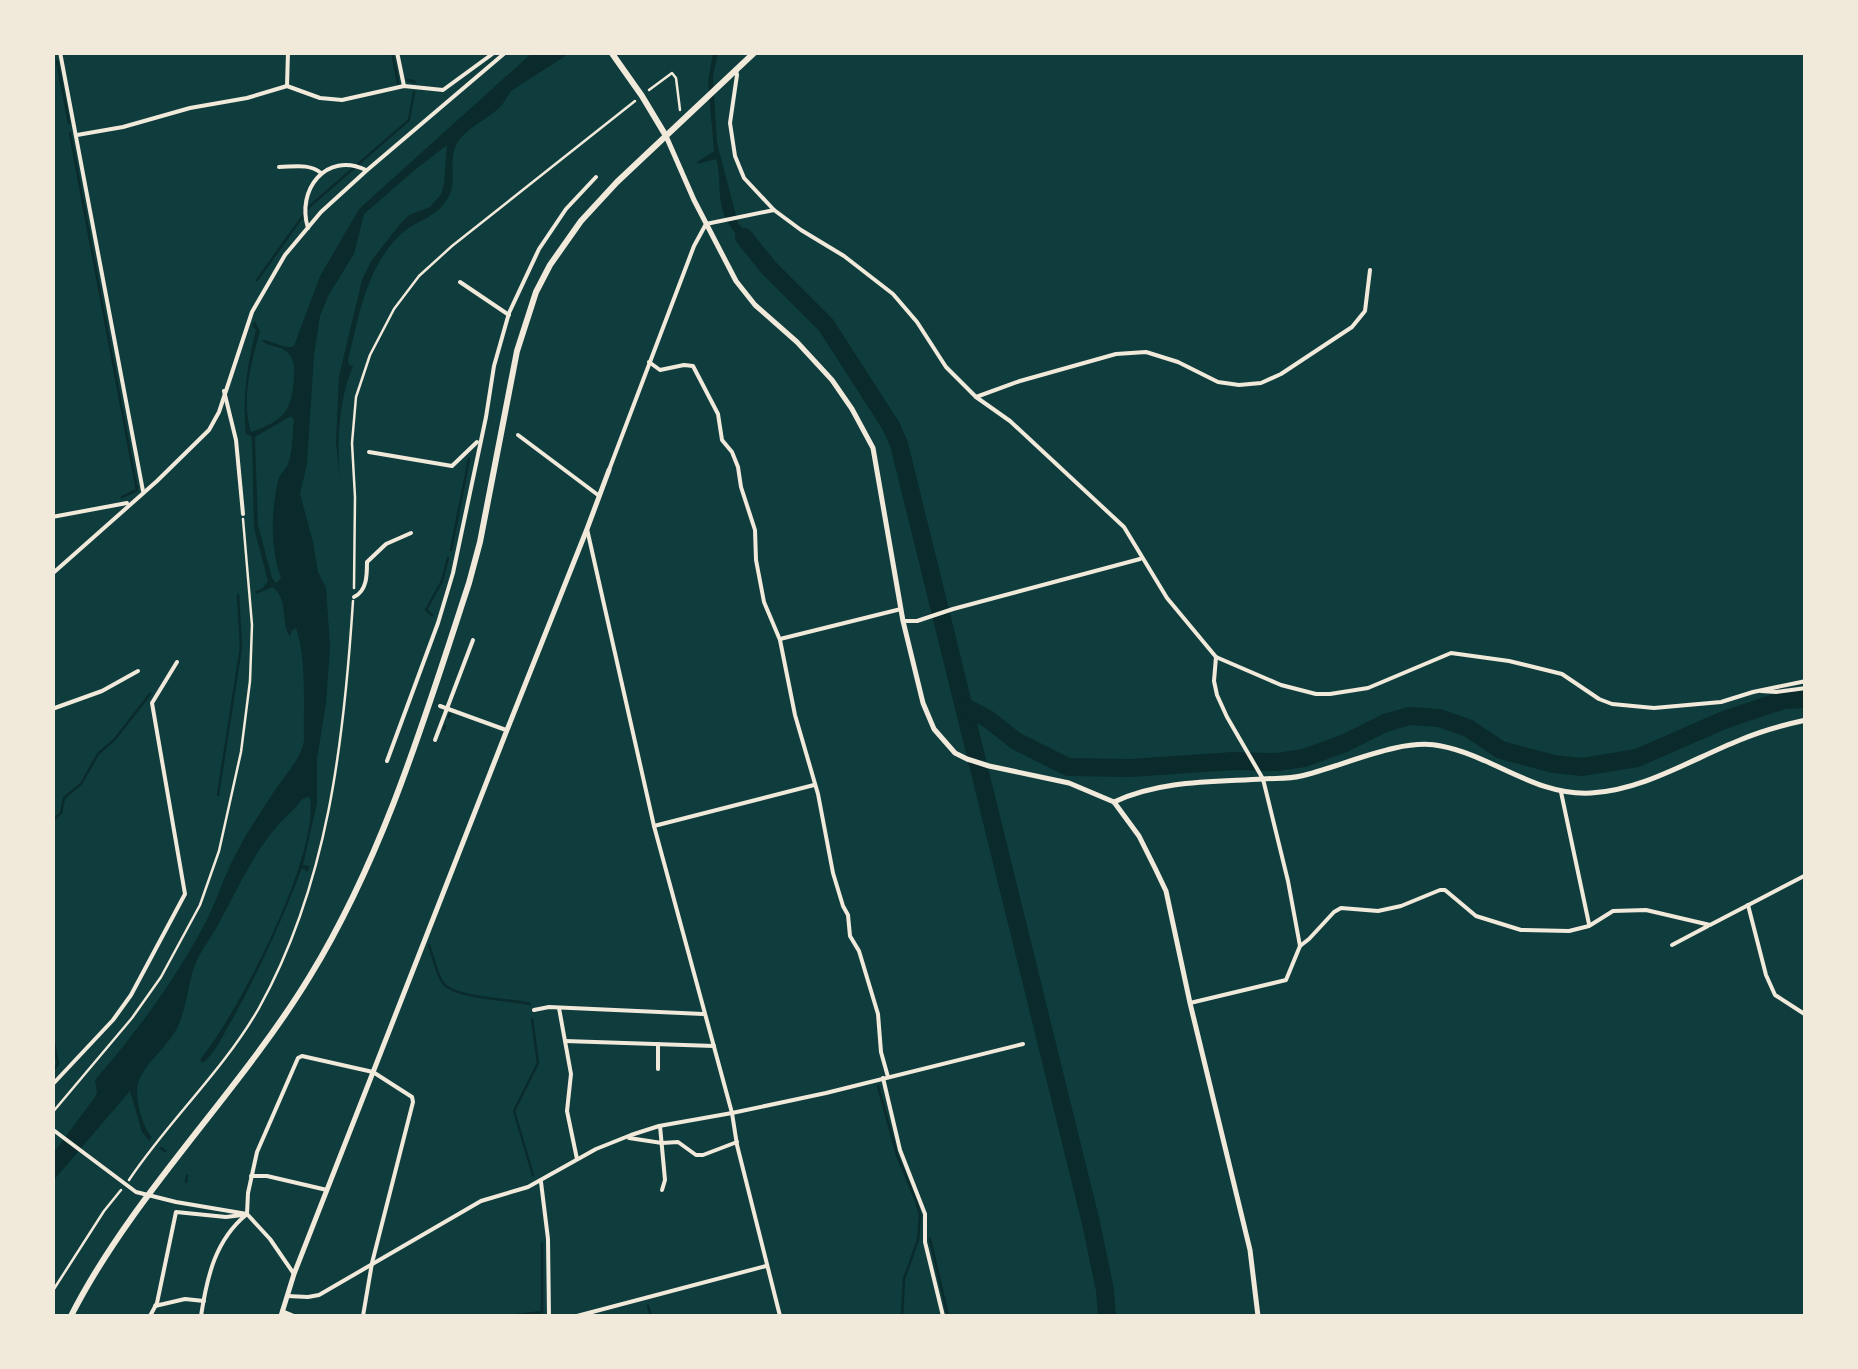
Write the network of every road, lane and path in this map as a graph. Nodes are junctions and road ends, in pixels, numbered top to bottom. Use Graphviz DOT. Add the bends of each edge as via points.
graph roads {
  1 [pos="288,52"];
  2 [pos="397,52"];
  3 [pos="495,52"];
  4 [pos="506,52"];
  5 [pos="611,52"];
  6 [pos="755,52"];
  7 [pos="60,53"];
  8 [pos="52,56"];
  9 [pos="736,70"];
  10 [pos="286,86"];
  11 [pos="404,86"];
  12 [pos="640,93"];
  13 [pos="684,118"];
  14 [pos="76,135"];
  15 [pos="666,136"];
  16 [pos="279,167"];
  17 [pos="366,170"];
  18 [pos="320,173"];
  19 [pos="596,177"];
  20 [pos="774,210"];
  21 [pos="706,224"];
  22 [pos="308,228"];
  23 [pos="1370,270"];
  24 [pos="460,282"];
  25 [pos="509,314"];
  26 [pos="648,362"];
  27 [pos="224,390"];
  28 [pos="976,397"];
  29 [pos="518,435"];
  30 [pos="480,438"];
  31 [pos="369,452"];
  32 [pos="609,470"];
  33 [pos="143,492"];
  34 [pos="598,496"];
  35 [pos="132,502"];
  36 [pos="243,514"];
  37 [pos="52,517"];
  38 [pos="588,529"];
  39 [pos="411,533"];
  40 [pos="1141,558"];
  41 [pos="52,574"];
  42 [pos="354,596"];
  43 [pos="901,608"];
  44 [pos="903,620"];
  45 [pos="780,639"];
  46 [pos="473,640"];
  47 [pos="1216,657"];
  48 [pos="177,662"];
  49 [pos="138,671"];
  50 [pos="1806,684"];
  51 [pos="443,707"];
  52 [pos="52,709"];
  53 [pos="1806,720"];
  54 [pos="506,730"];
  55 [pos="435,740"];
  56 [pos="387,762"];
  57 [pos="1264,779"];
  58 [pos="815,784"];
  59 [pos="1561,792"];
  60 [pos="1114,802"];
  61 [pos="654,826"];
  62 [pos="1806,875"];
  63 [pos="1748,905"];
  64 [pos="1710,925"];
  65 [pos="1589,926"];
  66 [pos="1672,945"];
  67 [pos="1300,946"];
  68 [pos="1190,1004"];
  69 [pos="559,1008"];
  70 [pos="534,1010"];
  71 [pos="706,1014"];
  72 [pos="1806,1016"];
  73 [pos="565,1042"];
  74 [pos="658,1044"];
  75 [pos="1023,1044"];
  76 [pos="714,1046"];
  77 [pos="658,1069"];
  78 [pos="374,1072"];
  79 [pos="886,1078"];
  80 [pos="52,1085"];
  81 [pos="52,1112"];
  82 [pos="732,1114"];
  83 [pos="660,1126"];
  84 [pos="52,1129"];
  85 [pos="624,1138"];
  86 [pos="737,1142"];
  87 [pos="662,1143"];
  88 [pos="577,1158"];
  89 [pos="251,1176"];
  90 [pos="540,1180"];
  91 [pos="123,1184"];
  92 [pos="327,1190"];
  93 [pos="662,1190"];
  94 [pos="149,1196"];
  95 [pos="247,1214"];
  96 [pos="372,1264"];
  97 [pos="766,1266"];
  98 [pos="294,1274"];
  99 [pos="52,1292"];
  100 [pos="287,1296"];
  101 [pos="204,1301"];
  102 [pos="155,1306"];
  103 [pos="282,1314"];
  104 [pos="71,1316"];
  105 [pos="150,1316"];
  106 [pos="201,1316"];
  107 [pos="294,1316"];
  108 [pos="363,1316"];
  109 [pos="549,1316"];
  110 [pos="578,1316"];
  111 [pos="780,1316"];
  112 [pos="943,1316"];
  113 [pos="1258,1316"];
  1 -- 10 [label="street"];
  2 -- 11 [label="street"];
  3 -- 11 [label="street" via="442,90"];
  4 -- 17 [label="street"];
  5 -- 12 [label="main road"];
  6 -- 9 [label="main road"];
  7 -- 8 [label="street"];
  7 -- 14 [label="street"];
  9 -- 13 [label="main road"];
  9 -- 20 [label="street" via="730,123 735,156 744,178"];
  10 -- 11 [label="street" via="342,100"];
  10 -- 14 [label="street"];
  12 -- 13 [label="path" via="672,73"];
  12 -- 15 [label="main road"];
  12 -- 42 [label="path" via="452,246 394,309 356,397"];
  13 -- 15 [label="main road"];
  14 -- 33 [label="street"];
  15 -- 21 [label="street"];
  15 -- 94 [label="main road" via="580,221 536,292 517,352 469,583 383,830 349,905 286,1012"];
  16 -- 18 [label="street"];
  17 -- 18 [label="street" via="340,166"];
  17 -- 22 [label="street"];
  18 -- 22 [label="street" via="307,195"];
  19 -- 25 [label="street" via="538,249"];
  20 -- 21 [label="street"];
  20 -- 28 [label="street" via="893,294"];
  21 -- 26 [label="street"];
  21 -- 43 [label="street" via="736,281 832,380 872,448"];
  22 -- 27 [label="street" via="252,312"];
  23 -- 28 [label="street" via="1365,311 1352,327 1262,383 1218,382 1146,352 1116,354"];
  24 -- 25 [label="street"];
  25 -- 30 [label="street"];
  26 -- 32 [label="street"];
  26 -- 45 [label="street" via="660,370 693,366 718,414 720,435 736,458 764,602"];
  27 -- 33 [label="street" via="209,430"];
  27 -- 36 [label="street"];
  28 -- 40 [label="street" via="1124,527"];
  29 -- 34 [label="street"];
  30 -- 31 [label="street" via="452,466"];
  30 -- 56 [label="street" via="453,573"];
  32 -- 34 [label="street"];
  33 -- 35 [label="street"];
  34 -- 38 [label="street"];
  35 -- 37 [label="street"];
  35 -- 41 [label="street"];
  36 -- 81 [label="path" via="250,681 218,850 200,906 161,977"];
  38 -- 54 [label="street"];
  38 -- 61 [label="street"];
  39 -- 42 [label="street" via="367,562 363,588"];
  40 -- 44 [label="street"];
  40 -- 47 [label="street"];
  42 -- 91 [label="path" via="330,803 292,942 222,1063"];
  43 -- 44 [label="street"];
  43 -- 45 [label="street"];
  44 -- 60 [label="street" via="923,703 934,729 956,753 1069,782"];
  45 -- 58 [label="street"];
  46 -- 51 [label="street"];
  47 -- 50 [label="street" via="1316,694 1368,688 1451,653 1562,674 1612,704 1654,708"];
  47 -- 57 [label="street" via="1217,695"];
  48 -- 80 [label="street" via="152,704 185,894 132,995"];
  49 -- 52 [label="street"];
  51 -- 54 [label="street"];
  51 -- 55 [label="street"];
  53 -- 59 [label="street" via="1615,790"];
  54 -- 78 [label="street"];
  57 -- 59 [label="street" via="1298,777 1415,744 1440,745"];
  57 -- 60 [label="street" via="1150,789"];
  57 -- 67 [label="street"];
  58 -- 61 [label="street"];
  58 -- 79 [label="street" via="850,936 878,1014"];
  59 -- 65 [label="street"];
  60 -- 68 [label="street" via="1166,891"];
  61 -- 71 [label="street"];
  62 -- 63 [label="street"];
  63 -- 64 [label="street"];
  63 -- 72 [label="street" via="1775,995"];
  64 -- 65 [label="street" via="1646,910 1613,911"];
  64 -- 66 [label="street"];
  65 -- 67 [label="street" via="1521,930 1476,916 1440,890 1378,911 1341,908"];
  67 -- 68 [label="street" via="1286,980"];
  68 -- 113 [label="street" via="1250,1250"];
  69 -- 70 [label="street"];
  69 -- 71 [label="street"];
  69 -- 73 [label="street"];
  71 -- 76 [label="street"];
  73 -- 74 [label="street"];
  73 -- 88 [label="street" via="571,1074 567,1111"];
  74 -- 76 [label="street"];
  74 -- 77 [label="street"];
  75 -- 79 [label="street"];
  76 -- 82 [label="street"];
  78 -- 89 [label="street" via="298,1058"];
  78 -- 92 [label="street"];
  78 -- 96 [label="street" via="413,1102"];
  79 -- 82 [label="street"];
  79 -- 112 [label="street" via="900,1150 925,1214"];
  82 -- 83 [label="street"];
  82 -- 86 [label="street"];
  83 -- 85 [label="street"];
  83 -- 87 [label="street"];
  84 -- 91 [label="street"];
  85 -- 87 [label="street"];
  85 -- 88 [label="street"];
  86 -- 87 [label="street" via="702,1155 678,1142"];
  86 -- 97 [label="street"];
  87 -- 93 [label="street"];
  88 -- 90 [label="street"];
  89 -- 92 [label="street"];
  89 -- 95 [label="street"];
  90 -- 96 [label="street" via="480,1202"];
  90 -- 109 [label="street"];
  91 -- 94 [label="street"];
  91 -- 99 [label="path"];
  92 -- 98 [label="street"];
  94 -- 95 [label="street"];
  94 -- 104 [label="main road"];
  95 -- 98 [label="street"];
  95 -- 101 [label="street" via="216,1252"];
  95 -- 102 [label="street" via="176,1212"];
  96 -- 100 [label="street" via="319,1295"];
  96 -- 108 [label="street"];
  97 -- 110 [label="street"];
  97 -- 111 [label="street"];
  98 -- 100 [label="street"];
  100 -- 103 [label="street"];
  101 -- 102 [label="street"];
  101 -- 106 [label="street"];
  102 -- 105 [label="street"];
  103 -- 107 [label="street"];
}
